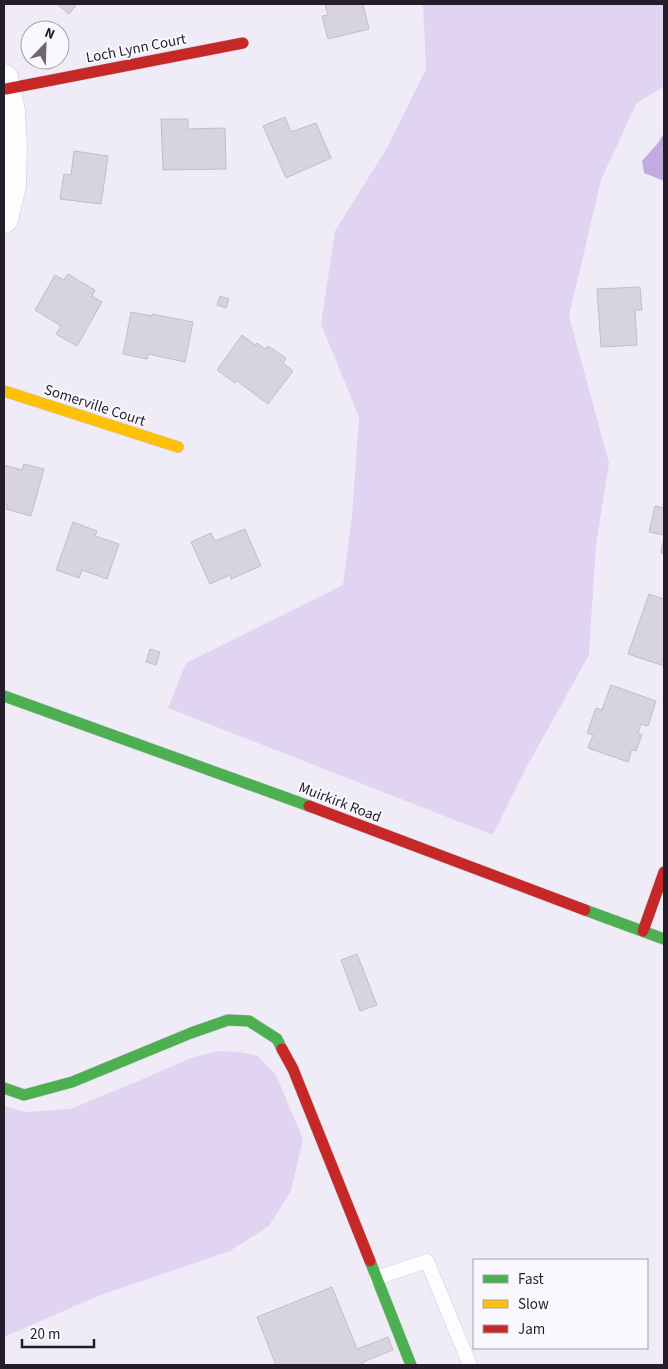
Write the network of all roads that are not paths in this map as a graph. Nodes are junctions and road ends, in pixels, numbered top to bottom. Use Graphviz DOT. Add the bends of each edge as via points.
graph roads {
  1 [pos="243,43"];
  2 [pos="5,83"];
  3 [pos="4,219"];
  4 [pos="4,391"];
  5 [pos="178,448"];
  6 [pos="4,696"];
  7 [pos="664,872"];
  8 [pos="643,931"];
  9 [pos="664,939"];
  10 [pos="4,1088"];
  11 [pos="376,1278"];
  12 [pos="411,1365"];
  13 [pos="470,1365"];
  1 -- 2 [label="street, Loch Lynn Court"];
  2 -- 3 [label="street" via="11,110 12,186"];
  4 -- 5 [label="street, Somerville Court"];
  6 -- 8 [label="street, Muirkirk Road" via="259,787"];
  7 -- 8 [label="street"];
  8 -- 9 [label="street, Muirkirk Road"];
  10 -- 11 [label="street" via="24,1095 72,1082 213,1025 228,1020 249,1020 277,1039 292,1069"];
  11 -- 12 [label="street"];
  11 -- 13 [label="lane" via="427,1260"];
}
